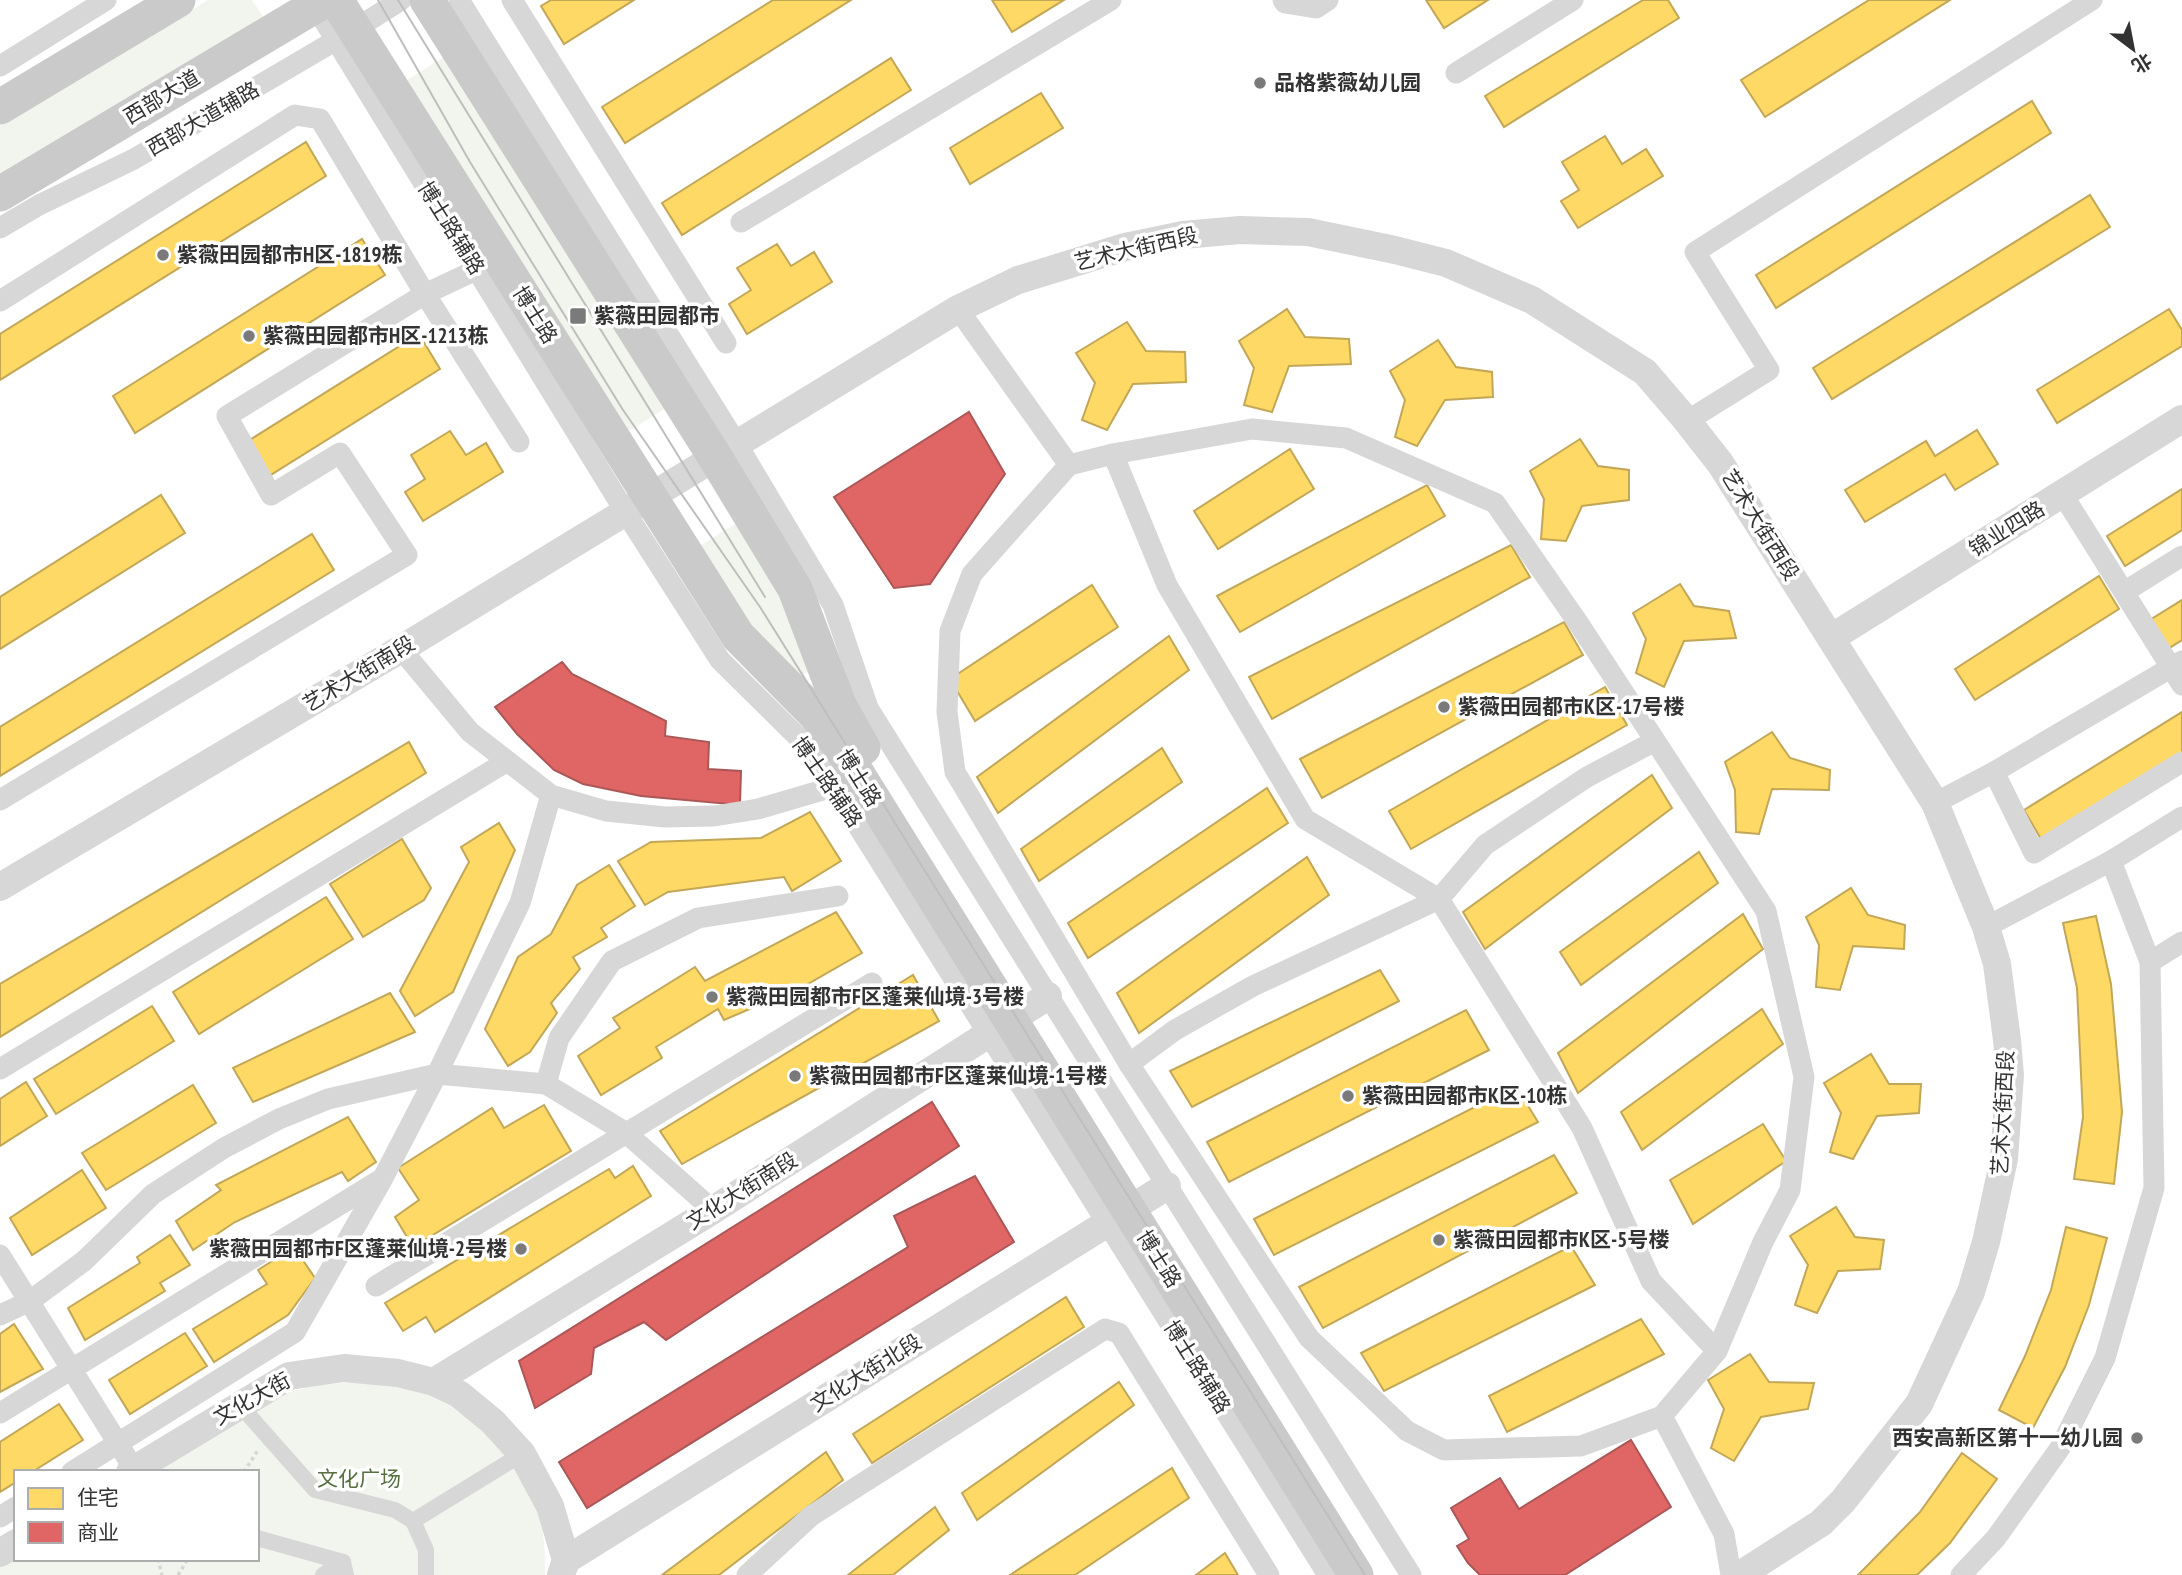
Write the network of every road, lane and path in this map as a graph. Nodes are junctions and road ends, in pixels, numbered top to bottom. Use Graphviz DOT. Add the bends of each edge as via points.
graph roads {
  1 [pos="106,0"];
  2 [pos="178,0"];
  3 [pos="401,0"];
  4 [pos="427,0"];
  5 [pos="459,0"];
  6 [pos="512,0"];
  7 [pos="1111,0"];
  8 [pos="1283,0"];
  9 [pos="1328,0"];
  10 [pos="1573,0"];
  11 [pos="2092,0"];
  12 [pos="322,2"];
  13 [pos="345,35"];
  14 [pos="0,66"];
  15 [pos="1456,73"];
  16 [pos="0,107"];
  17 [pos="0,194"];
  18 [pos="741,222"];
  19 [pos="0,228"];
  20 [pos="476,270"];
  21 [pos="425,294"];
  22 [pos="0,301"];
  23 [pos="958,309"];
  24 [pos="726,343"];
  25 [pos="2182,419"];
  26 [pos="1687,421"];
  27 [pos="519,442"];
  28 [pos="726,451"];
  29 [pos="1113,454"];
  30 [pos="1069,465"];
  31 [pos="2063,495"];
  32 [pos="638,505"];
  33 [pos="2182,556"];
  34 [pos="2124,592"];
  35 [pos="1831,638"];
  36 [pos="401,649"];
  37 [pos="2178,671"];
  38 [pos="1655,741"];
  39 [pos="506,762"];
  40 [pos="2182,762"];
  41 [pos="1994,772"];
  42 [pos="833,787"];
  43 [pos="551,795"];
  44 [pos="0,800"];
  45 [pos="1935,803"];
  46 [pos="2182,817"];
  47 [pos="2111,861"];
  48 [pos="0,887"];
  49 [pos="838,896"];
  50 [pos="1439,899"];
  51 [pos="1986,927"];
  52 [pos="2182,942"];
  53 [pos="2150,962"];
  54 [pos="872,983"];
  55 [pos="1019,1015"];
  56 [pos="1129,1064"];
  57 [pos="0,1069"];
  58 [pos="437,1074"];
  59 [pos="546,1084"];
  60 [pos="625,1132"];
  61 [pos="383,1178"];
  62 [pos="1137,1204"];
  63 [pos="713,1210"];
  64 [pos="0,1255"];
  65 [pos="376,1286"];
  66 [pos="30,1301"];
  67 [pos="0,1315"];
  68 [pos="1717,1351"];
  69 [pos="72,1371"];
  70 [pos="434,1382"];
  71 [pos="239,1404"];
  72 [pos="0,1413"];
  73 [pos="1662,1416"];
  74 [pos="266,1436"];
  75 [pos="118,1443"];
  76 [pos="522,1454"];
  77 [pos="75,1470"];
  78 [pos="132,1470"];
  79 [pos="245,1470"];
  80 [pos="413,1521"];
  81 [pos="259,1539"];
  82 [pos="564,1568"];
  83 [pos="345,1569"];
  84 [pos="323,1575"];
  85 [pos="426,1575"];
  86 [pos="747,1575"];
  87 [pos="1269,1575"];
  88 [pos="1328,1575"];
  89 [pos="1356,1575"];
  90 [pos="1381,1575"];
  91 [pos="1410,1575"];
  92 [pos="1731,1575"];
  93 [pos="1740,1575"];
  94 [pos="1961,1575"];
  1 -- 14 [label="street"];
  2 -- 16 [label="main road"];
  3 -- 13 [label="street, 西部大道辅路"];
  4 -- 28 [label="main road, 博士路"];
  5 -- 28 [label="street"];
  6 -- 24 [label="street"];
  7 -- 18 [label="street"];
  8 -- 9 [label="street" via="1316,8"];
  10 -- 15 [label="street"];
  11 -- 26 [label="street" via="1695,252 1769,370"];
  12 -- 13 [label="main road, 博士路"];
  12 -- 17 [label="main road, 西部大道"];
  13 -- 19 [label="street, 西部大道辅路" via="134,159"];
  13 -- 20 [label="street, 博士路辅路"];
  13 -- 32 [label="main road, 博士路"];
  20 -- 21 [label="street"];
  20 -- 32 [label="street, 博士路辅路"];
  21 -- 22 [label="street" via="320,119 295,115"];
  21 -- 27 [label="street"];
  21 -- 44 [label="street" via="227,416 271,495 340,453 407,555"];
  23 -- 26 [label="street, 艺术大街西段" via="1018,280 1125,247 1228,231 1308,232 1446,263 1532,300 1645,372"];
  23 -- 28 [label="street, 艺术大街西段"];
  23 -- 30 [label="street"];
  25 -- 31 [label="street, 锦业四路"];
  26 -- 35 [label="street, 艺术大街西段" via="1720,463"];
  28 -- 32 [label="street, 艺术大街南段"];
  28 -- 55 [label="main road, 博士路" via="795,589 839,705"];
  29 -- 30 [label="street"];
  29 -- 38 [label="street" via="1252,429 1346,438 1495,503"];
  29 -- 50 [label="street" via="1167,585 1305,819"];
  30 -- 56 [label="street" via="972,574 950,631 947,712 955,772"];
  31 -- 34 [label="street"];
  31 -- 35 [label="street, 锦业四路"];
  32 -- 36 [label="street, 艺术大街南段"];
  32 -- 42 [label="street, 博士路辅路" via="720,660 809,748"];
  32 -- 55 [label="main road, 博士路" via="738,636 840,746"];
  33 -- 34 [label="street"];
  34 -- 37 [label="street"];
  35 -- 45 [label="street, 艺术大街西段"];
  36 -- 39 [label="street" via="470,732"];
  36 -- 48 [label="street, 艺术大街南段"];
  37 -- 41 [label="street"];
  38 -- 50 [label="street" via="1587,777 1485,845"];
  38 -- 68 [label="street" via="1766,911 1804,1077 1790,1190"];
  39 -- 43 [label="street"];
  39 -- 57 [label="street"];
  40 -- 41 [label="street" via="2034,853"];
  41 -- 45 [label="street"];
  42 -- 43 [label="street" via="758,809 714,816 606,811"];
  42 -- 55 [label="street, 博士路辅路"];
  43 -- 58 [label="street" via="520,903"];
  45 -- 51 [label="street, 艺术大街西段"];
  46 -- 47 [label="street"];
  47 -- 51 [label="street"];
  47 -- 53 [label="street"];
  49 -- 59 [label="street" via="698,918 612,961 559,1038"];
  50 -- 56 [label="street" via="1253,986"];
  50 -- 68 [label="street" via="1582,1128 1651,1281"];
  51 -- 93 [label="street, 艺术大街西段" via="1997,964 2010,1075 2000,1182 1971,1292 1919,1404 1843,1501 1821,1523"];
  52 -- 53 [label="street"];
  53 -- 94 [label="street" via="2154,1188 2105,1357 2060,1448 1996,1538"];
  54 -- 60 [label="street"];
  55 -- 62 [label="main road, 博士路"];
  55 -- 62 [label="street, 博士路辅路"];
  55 -- 63 [label="street, 文化大街南段"];
  56 -- 73 [label="street" via="1309,1338 1407,1431 1444,1450 1581,1446"];
  58 -- 59 [label="street"];
  58 -- 61 [label="street"];
  58 -- 66 [label="street" via="328,1099 224,1147 153,1194 83,1261"];
  59 -- 60 [label="street"];
  60 -- 63 [label="street"];
  60 -- 65 [label="street"];
  61 -- 69 [label="street"];
  61 -- 75 [label="street" via="295,1332"];
  62 -- 82 [label="street, 文化大街北段"];
  62 -- 88 [label="street, 博士路辅路"];
  62 -- 89 [label="main road, 博士路"];
  62 -- 90 [label="main road, 博士路"];
  62 -- 91 [label="street, 博士路辅路"];
  63 -- 70 [label="street, 文化大街南段"];
  64 -- 66 [label="street"];
  66 -- 67 [label="street"];
  66 -- 69 [label="street"];
  68 -- 73 [label="street"];
  69 -- 72 [label="street"];
  69 -- 75 [label="street"];
  70 -- 71 [label="street, 文化大街" via="344,1368 289,1376"];
  70 -- 76 [label="street, 文化大街" via="459,1394"];
  71 -- 74 [label="street"];
  71 -- 78 [label="street, 文化大街"];
  73 -- 92 [label="street" via="1724,1534"];
  74 -- 79 [label="path"];
  74 -- 80 [label="street" via="315,1490 395,1510"];
  75 -- 77 [label="street"];
  75 -- 78 [label="street"];
  76 -- 80 [label="street"];
  76 -- 82 [label="street, 文化大街" via="550,1506"];
  80 -- 85 [label="street" via="426,1550"];
  81 -- 83 [label="street"];
  83 -- 84 [label="street"];
  86 -- 87 [label="street" via="811,1516 1105,1329 1119,1333"];
}
